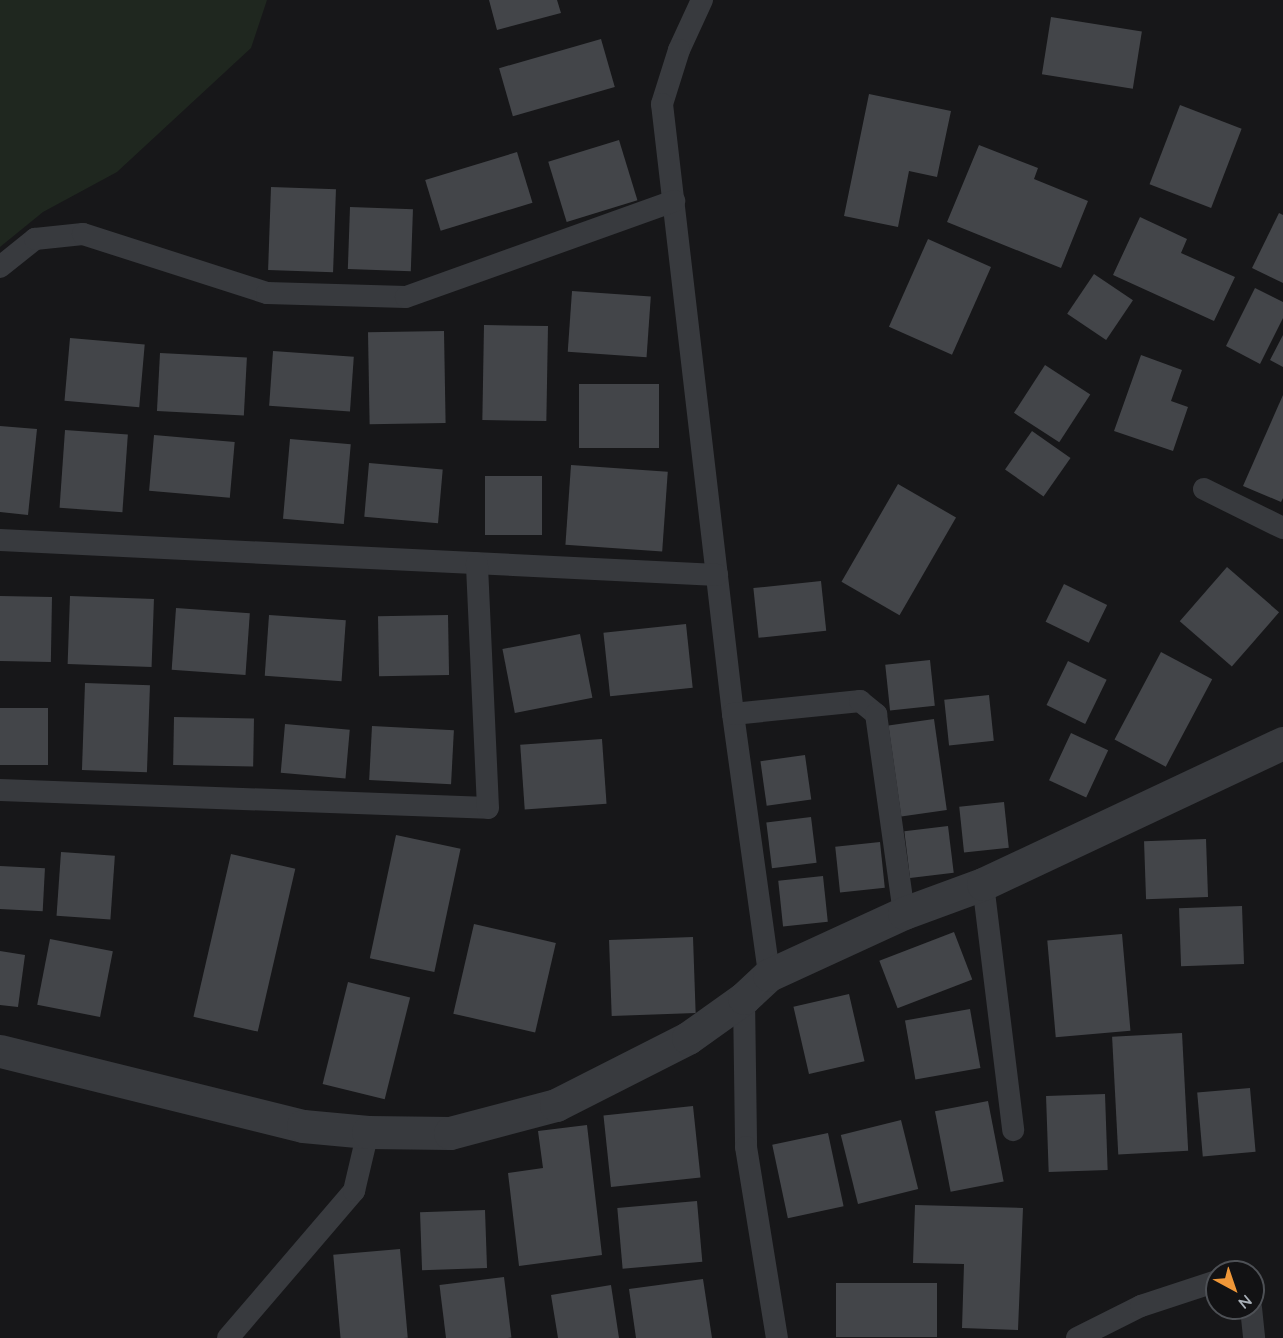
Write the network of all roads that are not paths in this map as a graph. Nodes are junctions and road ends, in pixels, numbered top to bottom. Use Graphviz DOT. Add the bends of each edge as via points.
graph roads {
  1 [pos="702,0"];
  2 [pos="674,201"];
  3 [pos="0,267"];
  4 [pos="1204,489"];
  5 [pos="1283,528"];
  6 [pos="0,540"];
  7 [pos="477,563"];
  8 [pos="717,575"];
  9 [pos="733,714"];
  10 [pos="1283,743"];
  11 [pos="0,790"];
  12 [pos="984,884"];
  13 [pos="903,913"];
  14 [pos="769,975"];
  15 [pos="744,998"];
  16 [pos="0,1051"];
  17 [pos="1013,1130"];
  18 [pos="368,1132"];
  19 [pos="1205,1285"];
  20 [pos="1252,1320"];
  21 [pos="228,1338"];
  22 [pos="777,1338"];
  23 [pos="1077,1338"];
  24 [pos="1254,1338"];
  1 -- 2 [label="lane" via="679,50 662,104"];
  2 -- 3 [label="lane" via="406,297 267,293 83,234 35,239"];
  2 -- 8 [label="lane"];
  4 -- 5 [label="lane"];
  6 -- 7 [label="lane"];
  7 -- 8 [label="lane"];
  7 -- 11 [label="lane" via="488,808"];
  8 -- 9 [label="lane"];
  9 -- 13 [label="lane" via="860,701 876,714"];
  9 -- 14 [label="lane"];
  10 -- 12 [label="street"];
  12 -- 13 [label="street"];
  12 -- 17 [label="lane"];
  13 -- 14 [label="street"];
  14 -- 15 [label="street"];
  15 -- 18 [label="street" via="688,1038 556,1105 450,1133"];
  15 -- 22 [label="lane" via="746,1147"];
  16 -- 18 [label="street" via="303,1126"];
  18 -- 21 [label="lane" via="354,1191"];
  19 -- 23 [label="lane" via="1141,1306"];
  20 -- 24 [label="lane"];
}
